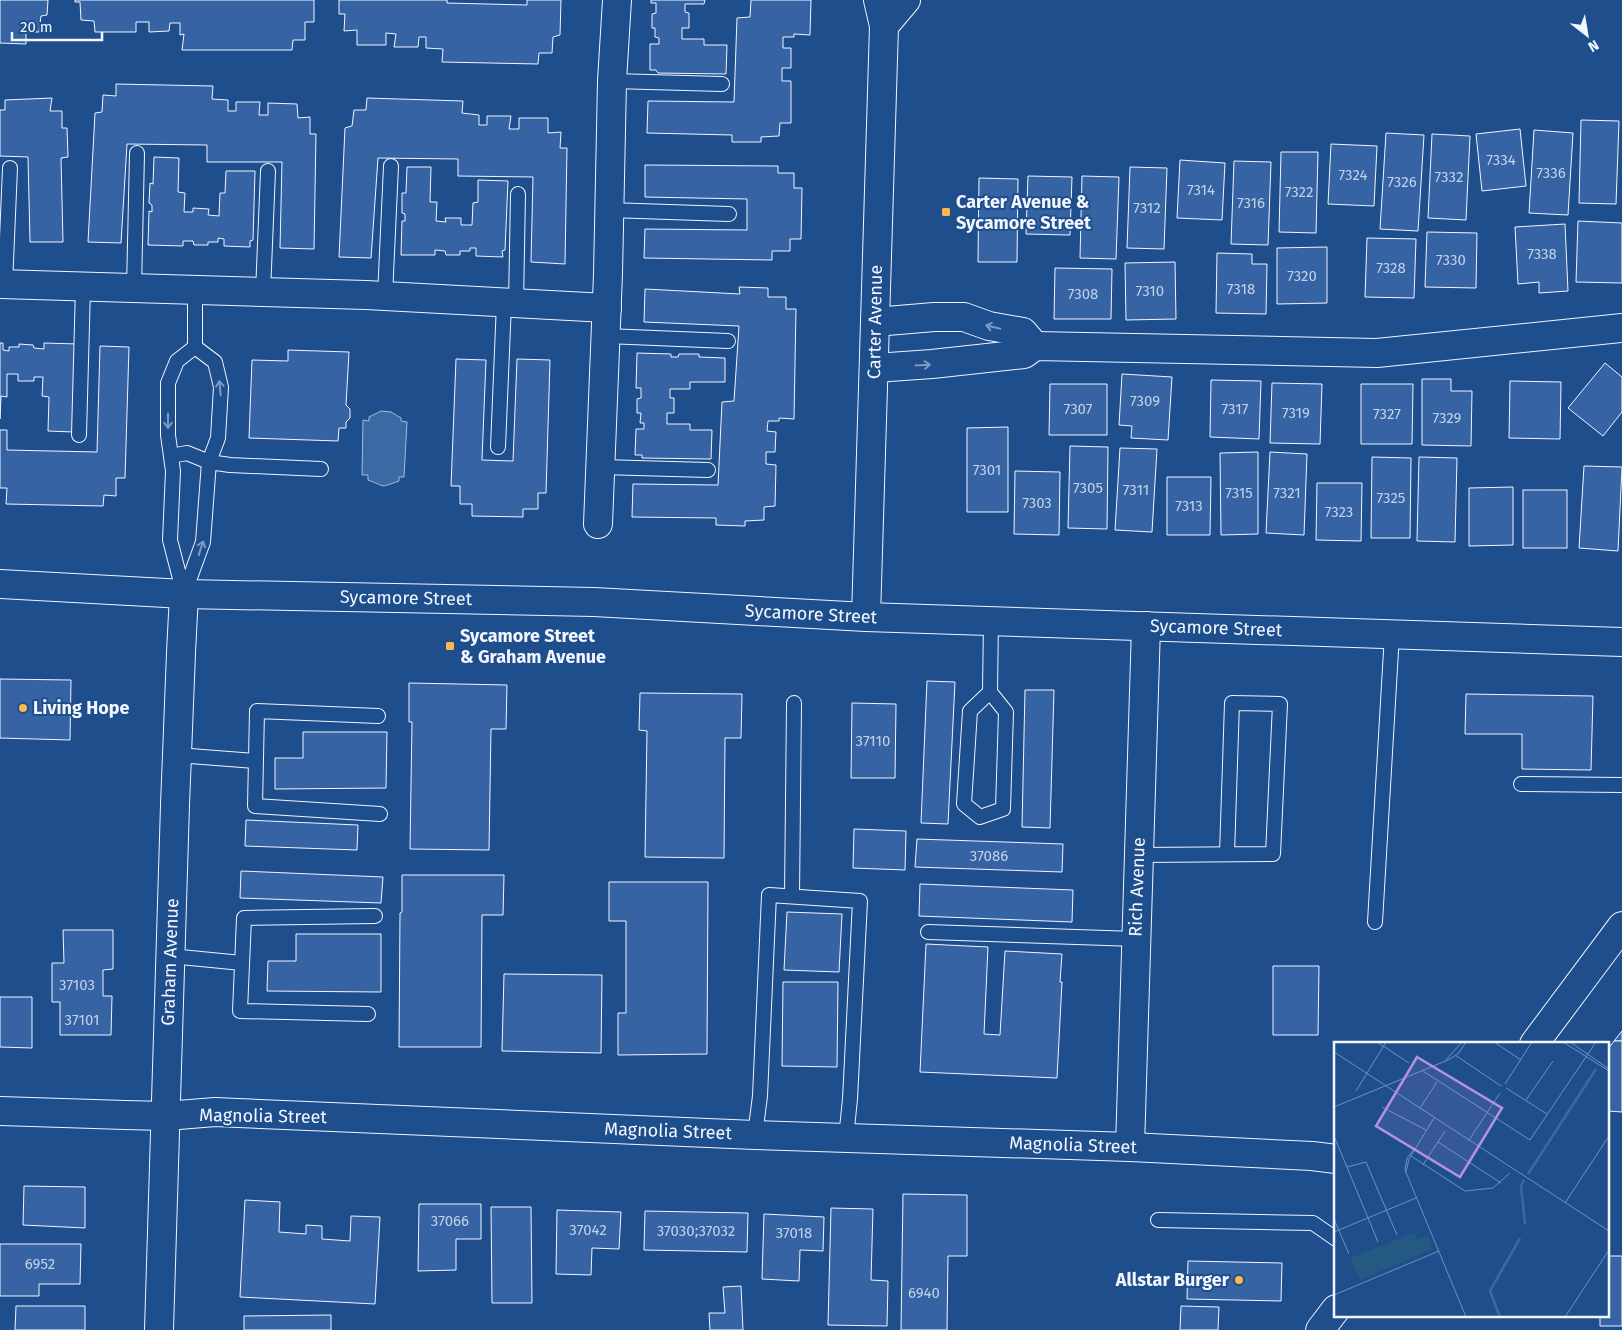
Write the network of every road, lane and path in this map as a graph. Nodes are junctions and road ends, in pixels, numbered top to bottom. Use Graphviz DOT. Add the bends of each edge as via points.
graph roads {
  1 [pos="617,0"];
  2 [pos="878,0"];
  3 [pos="906,0"];
  4 [pos="884,26"];
  5 [pos="612,80"];
  6 [pos="722,84"];
  7 [pos="137,153"];
  8 [pos="391,166"];
  9 [pos="10,168"];
  10 [pos="268,171"];
  11 [pos="518,194"];
  12 [pos="610,210"];
  13 [pos="729,214"];
  14 [pos="3,284"];
  15 [pos="83,287"];
  16 [pos="134,289"];
  17 [pos="195,290"];
  18 [pos="263,292"];
  19 [pos="385,296"];
  20 [pos="510,303"];
  21 [pos="607,308"];
  22 [pos="875,322"];
  23 [pos="1622,328"];
  24 [pos="606,336"];
  25 [pos="728,340"];
  26 [pos="1035,346"];
  27 [pos="194,347"];
  28 [pos="875,368"];
  29 [pos="79,435"];
  30 [pos="498,446"];
  31 [pos="171,456"];
  32 [pos="208,462"];
  33 [pos="601,467"];
  34 [pos="321,469"];
  35 [pos="708,470"];
  36 [pos="598,524"];
  37 [pos="0,584"];
  38 [pos="184,594"];
  39 [pos="866,617"];
  40 [pos="991,621"];
  41 [pos="1146,626"];
  42 [pos="1392,634"];
  43 [pos="1622,642"];
  44 [pos="990,692"];
  45 [pos="794,704"];
  46 [pos="378,716"];
  47 [pos="177,755"];
  48 [pos="255,761"];
  49 [pos="1521,784"];
  50 [pos="1622,785"];
  51 [pos="380,814"];
  52 [pos="1227,854"];
  53 [pos="1138,855"];
  54 [pos="792,896"];
  55 [pos="375,916"];
  56 [pos="1376,922"];
  57 [pos="1622,926"];
  58 [pos="928,932"];
  59 [pos="1136,940"];
  60 [pos="170,956"];
  61 [pos="242,963"];
  62 [pos="368,1014"];
  63 [pos="1535,1042"];
  64 [pos="0,1111"];
  65 [pos="166,1116"];
  66 [pos="755,1135"];
  67 [pos="846,1138"];
  68 [pos="1130,1147"];
  69 [pos="1334,1159"];
  70 [pos="1158,1220"];
  71 [pos="1334,1237"];
  72 [pos="1334,1312"];
  73 [pos="160,1330"];
  74 [pos="1320,1330"];
  1 -- 5 [label="street"];
  2 -- 4 [label="street, Carter Avenue"];
  3 -- 4 [label="street"];
  4 -- 22 [label="street, Carter Avenue"];
  5 -- 6 [label="lane"];
  5 -- 12 [label="street"];
  7 -- 16 [label="lane"];
  8 -- 19 [label="lane"];
  9 -- 14 [label="lane"];
  10 -- 18 [label="lane"];
  11 -- 20 [label="lane"];
  12 -- 13 [label="lane"];
  12 -- 21 [label="street"];
  14 -- 15 [label="street"];
  15 -- 16 [label="street"];
  15 -- 29 [label="lane"];
  16 -- 17 [label="street"];
  17 -- 18 [label="street"];
  17 -- 27 [label="lane"];
  18 -- 19 [label="street"];
  19 -- 20 [label="street"];
  20 -- 21 [label="street"];
  20 -- 30 [label="lane"];
  21 -- 24 [label="street"];
  26 -- 22 [label="street, one-way" via="1023,332 988,326 964,317"];
  22 -- 28 [label="street, Carter Avenue"];
  23 -- 26 [label="street" via="1377,353"];
  24 -- 25 [label="lane"];
  24 -- 33 [label="street"];
  28 -- 26 [label="street, one-way" via="1024,354"];
  27 -- 31 [label="lane, one-way" via="177,361 168,383"];
  32 -- 27 [label="lane, one-way" via="218,438 221,387 214,362"];
  28 -- 39 [label="street, Carter Avenue"];
  31 -- 32 [label="lane" via="188,453"];
  31 -- 38 [label="lane" via="170,540"];
  32 -- 34 [label="lane" via="230,466"];
  38 -- 32 [label="lane, one-way" via="203,542"];
  33 -- 35 [label="lane"];
  33 -- 36 [label="street"];
  37 -- 38 [label="street, Sycamore Street"];
  38 -- 39 [label="street, Sycamore Street" via="594,602"];
  38 -- 47 [label="street, Graham Avenue"];
  39 -- 40 [label="street, Sycamore Street"];
  40 -- 41 [label="street, Sycamore Street"];
  40 -- 44 [label="lane"];
  41 -- 42 [label="street, Sycamore Street"];
  41 -- 53 [label="street, Rich Avenue"];
  42 -- 43 [label="street, Sycamore Street"];
  42 -- 56 [label="lane"];
  44 -- 44 [label="lane" via="1006,712 1003,809 980,817 964,804 970,711"];
  45 -- 54 [label="lane"];
  46 -- 48 [label="lane" via="256,711"];
  47 -- 48 [label="lane"];
  47 -- 60 [label="street, Graham Avenue"];
  48 -- 51 [label="lane" via="255,806"];
  49 -- 50 [label="lane"];
  52 -- 52 [label="lane" via="1273,854 1280,704 1232,703"];
  52 -- 53 [label="lane"];
  53 -- 59 [label="street, Rich Avenue"];
  54 -- 66 [label="lane" via="769,895 760,1096"];
  54 -- 67 [label="lane" via="860,901"];
  55 -- 61 [label="lane" via="244,918"];
  57 -- 63 [label="street"];
  58 -- 59 [label="lane"];
  59 -- 68 [label="street, Rich Avenue"];
  60 -- 61 [label="lane"];
  60 -- 65 [label="street, Graham Avenue"];
  61 -- 62 [label="lane" via="240,1011"];
  64 -- 65 [label="street, Magnolia Street"];
  65 -- 66 [label="street, Magnolia Street" via="215,1112"];
  65 -- 73 [label="street, Graham Avenue"];
  66 -- 67 [label="street, Magnolia Street"];
  67 -- 68 [label="street, Magnolia Street"];
  68 -- 69 [label="street, Magnolia Street"];
  70 -- 71 [label="lane" via="1313,1223"];
  72 -- 74 [label="street"];
}
